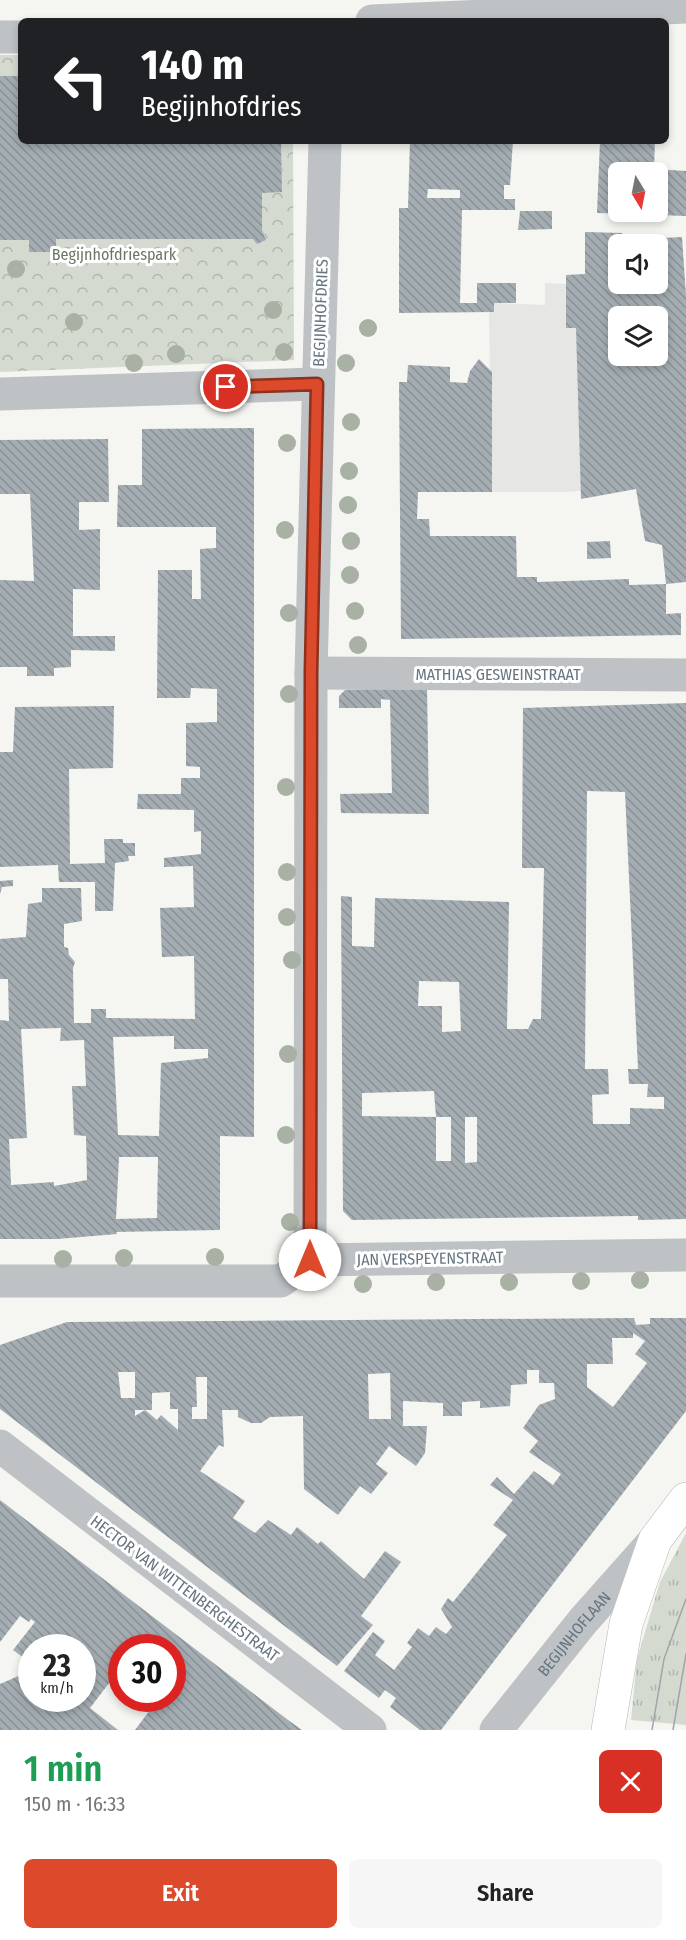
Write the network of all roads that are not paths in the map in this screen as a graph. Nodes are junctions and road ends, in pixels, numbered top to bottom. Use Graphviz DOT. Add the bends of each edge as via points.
graph roads {
  1 [pos="456,8"];
  2 [pos="686,8"];
  3 [pos="391,18"];
  4 [pos="18,37"];
  5 [pos="0,38"];
  6 [pos="325,144"];
  7 [pos="317,384"];
  8 [pos="0,394"];
  9 [pos="311,672"];
  10 [pos="686,675"];
  11 [pos="686,1255"];
  12 [pos="310,1260"];
  13 [pos="0,1281"];
  14 [pos="0,1446"];
  15 [pos="686,1499"];
  16 [pos="655,1540"];
  17 [pos="370,1730"];
  18 [pos="496,1730"];
  19 [pos="608,1730"];
  1 -- 2 [label="street"];
  1 -- 3 [label="street"];
  4 -- 5 [label="street"];
  6 -- 7 [label="street, BEGIJNHOFDRIES"];
  7 -- 8 [label="street, BEGIJNHOFDRIES"];
  7 -- 9 [label="street"];
  9 -- 10 [label="street, MATHIAS GESWEINSTRAAT"];
  9 -- 12 [label="street"];
  11 -- 12 [label="street, JAN VERSPEYENSTRAAT"];
  12 -- 13 [label="street" via="281,1281"];
  14 -- 17 [label="street, HECTOR VAN WITTENBERGHESTRAAT"];
  15 -- 16 [label="main road, BEGIJNHOFLAAN"];
  16 -- 18 [label="street, BEGIJNHOFLAAN" via="583,1621"];
  16 -- 19 [label="main road, BEGIJNHOFLAAN" via="626,1624"];
}
